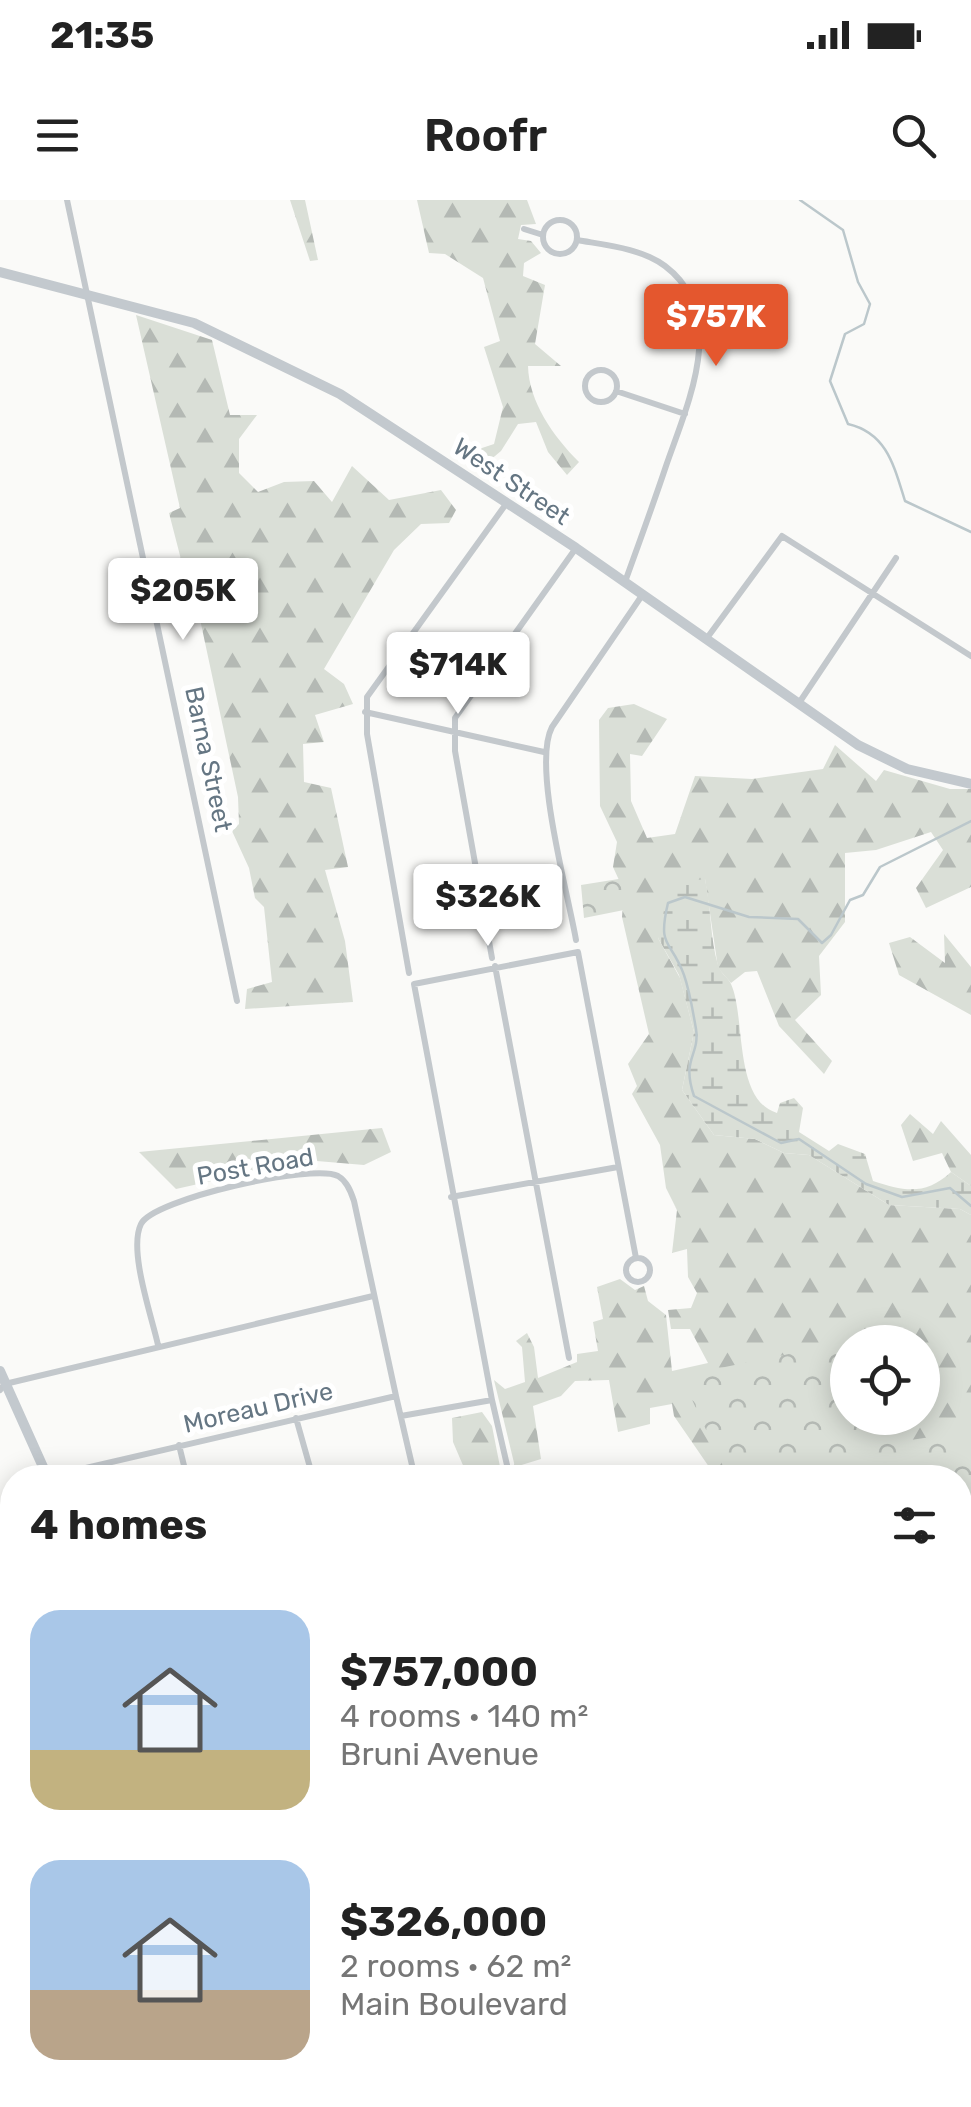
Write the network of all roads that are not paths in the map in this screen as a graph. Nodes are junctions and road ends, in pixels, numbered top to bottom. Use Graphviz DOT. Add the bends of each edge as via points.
graph roads {
  1 [pos="66,200"];
  2 [pos="524,230"];
  3 [pos="543,235"];
  4 [pos="576,240"];
  5 [pos="0,272"];
  6 [pos="88,292"];
  7 [pos="616,391"];
  8 [pos="686,414"];
  9 [pos="507,502"];
  10 [pos="576,548"];
  11 [pos="896,558"];
  12 [pos="625,582"];
  13 [pos="871,593"];
  14 [pos="643,594"];
  15 [pos="707,638"];
  16 [pos="971,656"];
  17 [pos="800,704"];
  18 [pos="365,712"];
  19 [pos="454,735"];
  20 [pos="544,752"];
  21 [pos="971,784"];
  22 [pos="576,940"];
  23 [pos="493,962"];
  24 [pos="410,973"];
  25 [pos="237,1001"];
  26 [pos="618,1167"];
  27 [pos="534,1182"];
  28 [pos="451,1197"];
  29 [pos="636,1258"];
  30 [pos="373,1296"];
  31 [pos="158,1345"];
  32 [pos="569,1358"];
  33 [pos="0,1372"];
  34 [pos="3,1387"];
  35 [pos="396,1396"];
  36 [pos="492,1400"];
  37 [pos="401,1416"];
  38 [pos="296,1418"];
  39 [pos="179,1445"];
  40 [pos="41,1465"];
  41 [pos="96,1465"];
  42 [pos="184,1465"];
  43 [pos="309,1465"];
  44 [pos="412,1465"];
  45 [pos="507,1465"];
  1 -- 6 [label="street, Barna Street"];
  2 -- 3 [label="street"];
  3 -- 4 [label="street" via="557,254 571,250"];
  3 -- 4 [label="street" via="562,220 574,227"];
  4 -- 8 [label="street" via="647,256 681,283 700,343"];
  5 -- 6 [label="main road, West Street"];
  6 -- 9 [label="main road, West Street" via="194,324 323,384"];
  6 -- 25 [label="street, Barna Street"];
  7 -- 7 [label="street" via="616,379 606,371 586,380 586,393 596,402"];
  7 -- 8 [label="street"];
  8 -- 12 [label="street"];
  9 -- 10 [label="main road, West Street"];
  9 -- 18 [label="street" via="372,687"];
  10 -- 12 [label="main road, West Street"];
  10 -- 19 [label="street" via="460,708"];
  11 -- 13 [label="street"];
  12 -- 14 [label="main road, West Street"];
  13 -- 15 [label="street" via="782,536"];
  13 -- 16 [label="street"];
  13 -- 17 [label="street"];
  14 -- 15 [label="main road, West Street"];
  14 -- 20 [label="street" via="552,727"];
  15 -- 17 [label="main road, West Street"];
  17 -- 21 [label="main road, West Street" via="907,769"];
  18 -- 19 [label="street"];
  18 -- 24 [label="street"];
  19 -- 20 [label="street"];
  19 -- 23 [label="street"];
  20 -- 22 [label="street"];
  23 -- 26 [label="street" via="578,952"];
  23 -- 27 [label="street"];
  23 -- 28 [label="street" via="414,984"];
  26 -- 27 [label="street"];
  26 -- 29 [label="street"];
  27 -- 28 [label="street"];
  27 -- 32 [label="street"];
  28 -- 36 [label="street"];
  30 -- 31 [label="street"];
  30 -- 31 [label="street, Post Road" via="344,1180 324,1172 278,1178 160,1206 143,1220 138,1252"];
  30 -- 35 [label="street, Post Road"];
  31 -- 34 [label="street"];
  33 -- 34 [label="main road"];
  34 -- 40 [label="main road"];
  35 -- 37 [label="street"];
  35 -- 38 [label="street, Moreau Drive"];
  36 -- 37 [label="street"];
  36 -- 45 [label="street"];
  37 -- 44 [label="street"];
  38 -- 39 [label="street, Moreau Drive"];
  38 -- 43 [label="street"];
  39 -- 41 [label="street, Moreau Drive"];
  39 -- 42 [label="street"];
}
